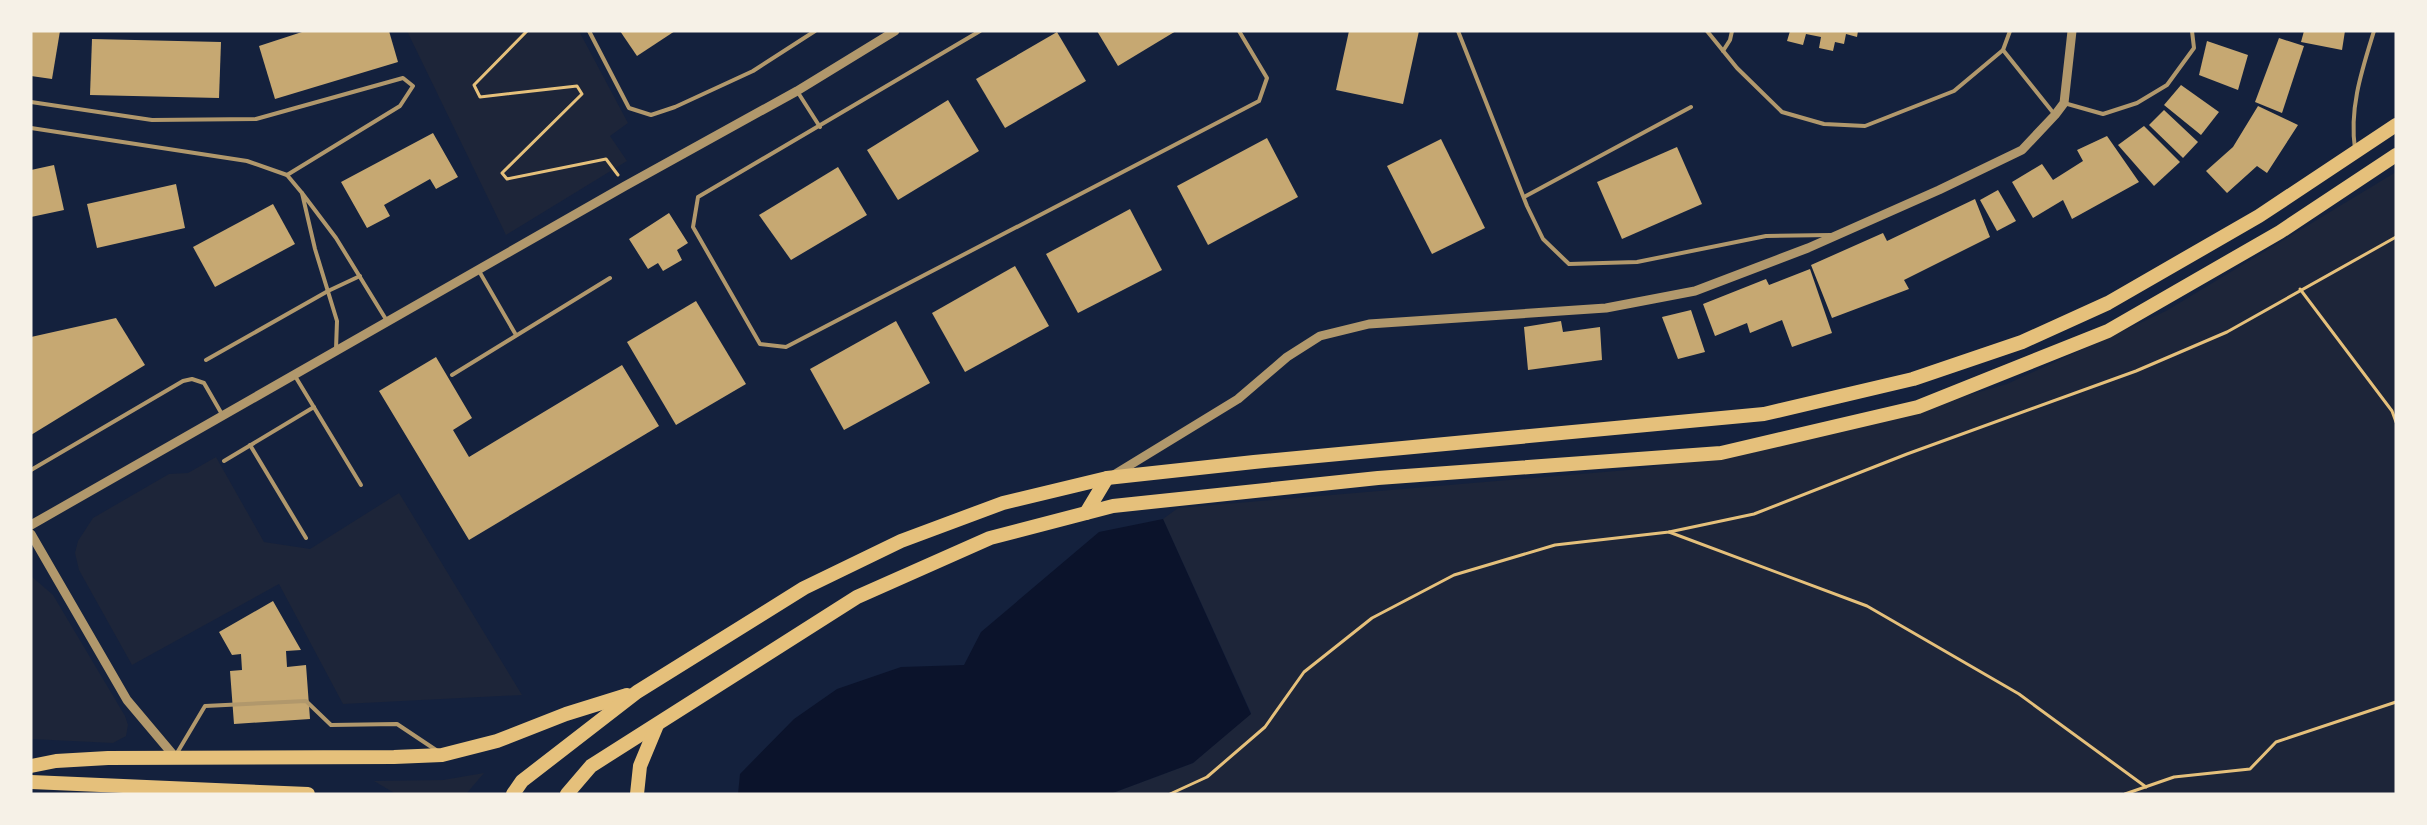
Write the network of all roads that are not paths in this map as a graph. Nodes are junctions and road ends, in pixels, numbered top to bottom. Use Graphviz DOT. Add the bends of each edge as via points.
graph roads {
  1 [pos="590,31"];
  2 [pos="815,31"];
  3 [pos="894,31"];
  4 [pos="980,31"];
  5 [pos="1239,31"];
  6 [pos="1458,31"];
  7 [pos="1707,31"];
  8 [pos="1732,31"];
  9 [pos="2010,31"];
  10 [pos="2072,31"];
  11 [pos="2192,31"];
  12 [pos="2374,31"];
  13 [pos="2004,50"];
  14 [pos="1723,51"];
  15 [pos="797,91"];
  16 [pos="31,102"];
  17 [pos="2064,103"];
  18 [pos="1691,107"];
  19 [pos="2055,115"];
  20 [pos="2396,125"];
  21 [pos="820,127"];
  22 [pos="31,128"];
  23 [pos="2356,152"];
  24 [pos="2396,155"];
  25 [pos="287,175"];
  26 [pos="302,193"];
  27 [pos="1524,197"];
  28 [pos="1838,235"];
  29 [pos="479,271"];
  30 [pos="360,276"];
  31 [pos="610,278"];
  32 [pos="328,291"];
  33 [pos="387,321"];
  34 [pos="516,335"];
  35 [pos="336,351"];
  36 [pos="206,360"];
  37 [pos="295,375"];
  38 [pos="452,375"];
  39 [pos="314,407"];
  40 [pos="223,416"];
  41 [pos="250,445"];
  42 [pos="224,460"];
  43 [pos="31,470"];
  44 [pos="1107,478"];
  45 [pos="362,485"];
  46 [pos="1086,513"];
  47 [pos="31,525"];
  48 [pos="31,534"];
  49 [pos="306,538"];
  50 [pos="637,692"];
  51 [pos="657,724"];
  52 [pos="442,754"];
  53 [pos="175,757"];
  54 [pos="31,766"];
  55 [pos="31,782"];
  56 [pos="308,794"];
  57 [pos="513,794"];
  58 [pos="567,794"];
  59 [pos="637,794"];
  1 -- 2 [label="lane" via="629,108 651,115 753,71"];
  3 -- 15 [label="street"];
  4 -- 21 [label="lane"];
  5 -- 21 [label="lane" via="1267,78 1259,101 786,347 760,344 694,227 698,197"];
  6 -- 27 [label="lane"];
  7 -- 14 [label="lane"];
  8 -- 14 [label="lane"];
  9 -- 13 [label="lane"];
  10 -- 17 [label="street"];
  11 -- 17 [label="lane" via="2194,48 2167,85 2137,103 2103,114"];
  12 -- 23 [label="lane" via="2357,89 2352,129"];
  13 -- 14 [label="lane" via="1954,92 1865,126 1824,124 1782,112"];
  13 -- 19 [label="lane"];
  15 -- 21 [label="lane"];
  15 -- 29 [label="street"];
  16 -- 25 [label="lane" via="152,120 256,119 403,78 414,86 400,106"];
  17 -- 19 [label="street"];
  18 -- 27 [label="lane"];
  19 -- 28 [label="street" via="2022,150"];
  20 -- 23 [label="highway"];
  22 -- 25 [label="lane" via="247,161"];
  23 -- 44 [label="highway" via="2259,216 2108,303 2022,342 1913,379 1764,414"];
  24 -- 46 [label="highway" via="2280,232 2108,331 1918,407 1721,452 1378,478 1114,506"];
  25 -- 26 [label="lane"];
  26 -- 30 [label="lane"];
  26 -- 32 [label="lane"];
  27 -- 28 [label="lane" via="1543,239 1569,264 1637,262 1766,236"];
  28 -- 44 [label="street" via="1686,292 1606,308 1369,324 1320,336 1287,357 1238,398"];
  29 -- 33 [label="street"];
  29 -- 34 [label="lane"];
  30 -- 32 [label="lane"];
  30 -- 33 [label="lane"];
  31 -- 34 [label="lane"];
  32 -- 35 [label="lane" via="337,321"];
  32 -- 36 [label="lane"];
  33 -- 35 [label="street"];
  34 -- 38 [label="lane"];
  35 -- 37 [label="street"];
  37 -- 39 [label="lane"];
  37 -- 40 [label="street"];
  39 -- 41 [label="lane"];
  39 -- 45 [label="lane"];
  40 -- 43 [label="lane" via="204,383 192,379 183,381"];
  40 -- 47 [label="street"];
  41 -- 42 [label="lane"];
  41 -- 49 [label="lane"];
  44 -- 46 [label="highway"];
  44 -- 50 [label="highway" via="1003,503 901,541 804,588"];
  46 -- 51 [label="highway" via="990,538 857,597"];
  48 -- 53 [label="street" via="127,700"];
  50 -- 52 [label="highway" via="566,714 497,741"];
  50 -- 57 [label="highway" via="522,781"];
  51 -- 58 [label="highway" via="591,766"];
  51 -- 59 [label="highway" via="640,766"];
  52 -- 53 [label="highway"];
  52 -- 53 [label="lane" via="397,724 331,725 306,701 206,706"];
  53 -- 54 [label="highway" via="108,758"];
  55 -- 56 [label="highway"];
}
